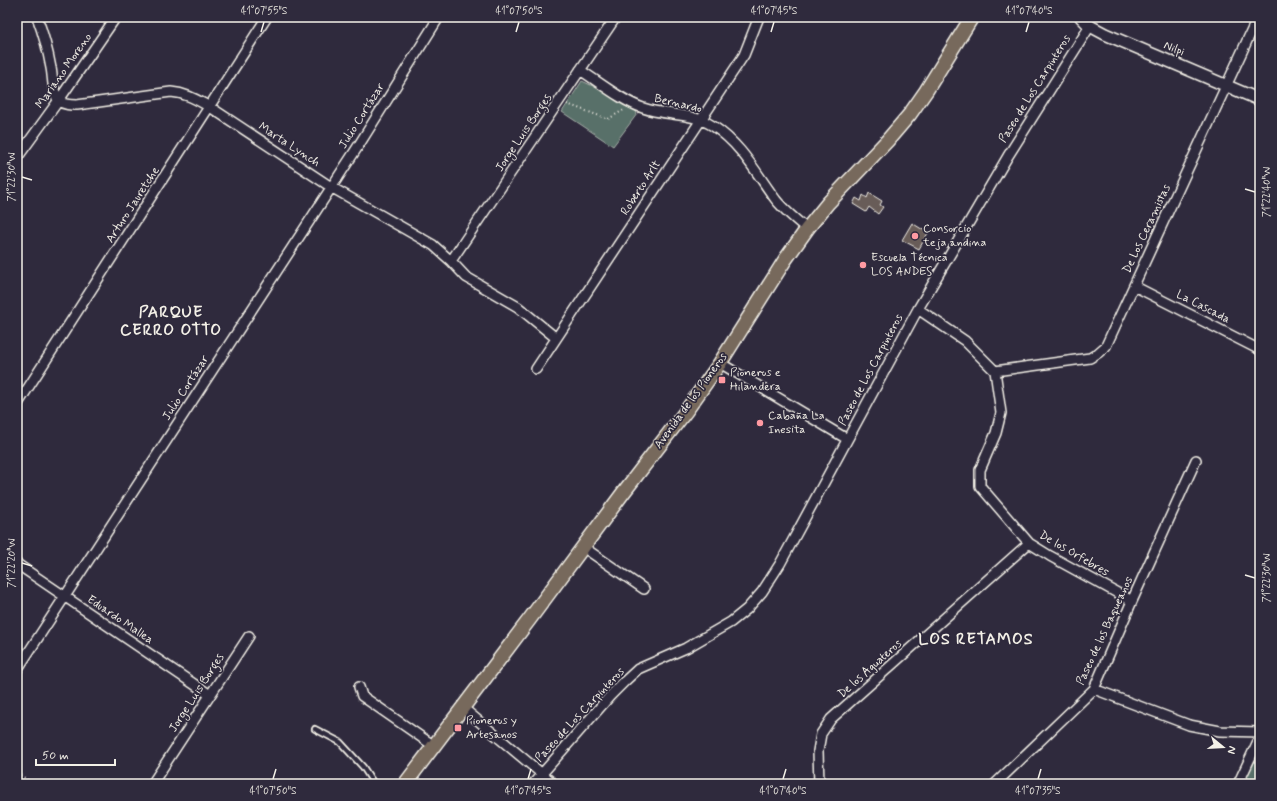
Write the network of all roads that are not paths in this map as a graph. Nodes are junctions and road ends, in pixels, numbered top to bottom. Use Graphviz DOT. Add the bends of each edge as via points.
graph roads {
  1 [pos="37,17"];
  2 [pos="116,17"];
  3 [pos="267,17"];
  4 [pos="438,17"];
  5 [pos="616,17"];
  6 [pos="759,17"];
  7 [pos="972,17"];
  8 [pos="1081,17"];
  9 [pos="1258,17"];
  10 [pos="1090,26"];
  11 [pos="580,70"];
  12 [pos="1227,86"];
  13 [pos="59,100"];
  14 [pos="1260,100"];
  15 [pos="210,107"];
  16 [pos="700,120"];
  17 [pos="17,158"];
  18 [pos="332,187"];
  19 [pos="807,229"];
  20 [pos="451,261"];
  21 [pos="1134,286"];
  22 [pos="918,309"];
  23 [pos="556,338"];
  24 [pos="1260,350"];
  25 [pos="720,363"];
  26 [pos="536,368"];
  27 [pos="995,371"];
  28 [pos="17,405"];
  29 [pos="848,439"];
  30 [pos="1196,460"];
  31 [pos="1029,543"];
  32 [pos="583,547"];
  33 [pos="17,564"];
  34 [pos="644,589"];
  35 [pos="64,596"];
  36 [pos="1132,601"];
  37 [pos="249,636"];
  38 [pos="17,670"];
  39 [pos="359,687"];
  40 [pos="1094,689"];
  41 [pos="210,695"];
  42 [pos="463,708"];
  43 [pos="314,729"];
  44 [pos="1260,732"];
  45 [pos="1260,737"];
  46 [pos="434,746"];
  47 [pos="542,773"];
  48 [pos="152,784"];
  49 [pos="374,784"];
  50 [pos="404,784"];
  51 [pos="533,784"];
  52 [pos="554,784"];
  53 [pos="819,784"];
  54 [pos="995,784"];
  55 [pos="1238,784"];
  1 -- 13 [label="street"];
  2 -- 13 [label="street, Mariano Moreno"];
  3 -- 15 [label="street, Arturo Jauretche"];
  4 -- 18 [label="street, Julio Cortázar"];
  5 -- 11 [label="street, Jorge Luis Borges"];
  6 -- 16 [label="street, Roberto Arlt" via="744,55"];
  7 -- 19 [label="main road, Avenida de los Pioneros" via="910,114"];
  8 -- 10 [label="street, Nilpi"];
  9 -- 12 [label="street, De Los Ceramistas"];
  10 -- 12 [label="street, Nilpi"];
  10 -- 22 [label="street, Paseo de Los Carpinteros" via="1008,156"];
  11 -- 16 [label="street, Bernardo" via="634,105"];
  11 -- 20 [label="street, Jorge Luis Borges"];
  12 -- 14 [label="street, Nilpi"];
  12 -- 21 [label="street, De Los Ceramistas"];
  13 -- 15 [label="street, Marta Lynch" via="66,105 77,105 171,92 182,93"];
  13 -- 17 [label="street, Mariano Moreno"];
  15 -- 18 [label="street, Marta Lynch"];
  15 -- 28 [label="street, Arturo Jauretche"];
  16 -- 19 [label="street, Bernardo" via="712,126 738,147 777,201"];
  16 -- 23 [label="street, Roberto Arlt"];
  18 -- 20 [label="street, Marta Lynch" via="433,245"];
  18 -- 35 [label="street, Julio Cortázar"];
  19 -- 25 [label="main road, Avenida de los Pioneros"];
  20 -- 23 [label="street, Marta Lynch" via="466,277 518,307"];
  21 -- 24 [label="street, La Cascada"];
  21 -- 27 [label="street, De Los Ceramistas" via="1106,346 1090,358"];
  22 -- 27 [label="street" via="965,341"];
  22 -- 29 [label="street, Paseo de Los Carpinteros"];
  23 -- 26 [label="street, Roberto Arlt"];
  25 -- 29 [label="street"];
  25 -- 32 [label="main road, Avenida de los Pioneros"];
  27 -- 31 [label="street, De los Orfebres" via="1001,413 996,433 980,470 980,486"];
  29 -- 47 [label="street, Paseo de Los Carpinteros" via="780,564 762,592 747,609 731,622 686,648 638,669 610,696"];
  30 -- 36 [label="street, Paseo de los Baqueanos"];
  31 -- 36 [label="street, De los Orfebres"];
  31 -- 53 [label="street, De los Aguateros" via="831,719 821,734 818,751"];
  32 -- 34 [label="street"];
  32 -- 42 [label="main road, Avenida de los Pioneros"];
  33 -- 35 [label="street, Eduardo Mallea"];
  35 -- 38 [label="street, Julio Cortázar"];
  35 -- 41 [label="street, Eduardo Mallea"];
  36 -- 40 [label="street, Paseo de los Baqueanos"];
  37 -- 41 [label="street, Jorge Luis Borges"];
  39 -- 46 [label="street" via="362,696"];
  40 -- 44 [label="street" via="1188,725 1220,732"];
  40 -- 54 [label="street, Paseo de los Baqueanos"];
  41 -- 48 [label="street, Jorge Luis Borges"];
  42 -- 46 [label="main road, Avenida de los Pioneros"];
  42 -- 47 [label="street"];
  43 -- 49 [label="lane" via="340,742 363,767"];
  45 -- 55 [label="street"];
  46 -- 50 [label="main road, Avenida de los Pioneros"];
  47 -- 51 [label="street, Paseo de Los Carpinteros"];
  47 -- 52 [label="street"];
}
